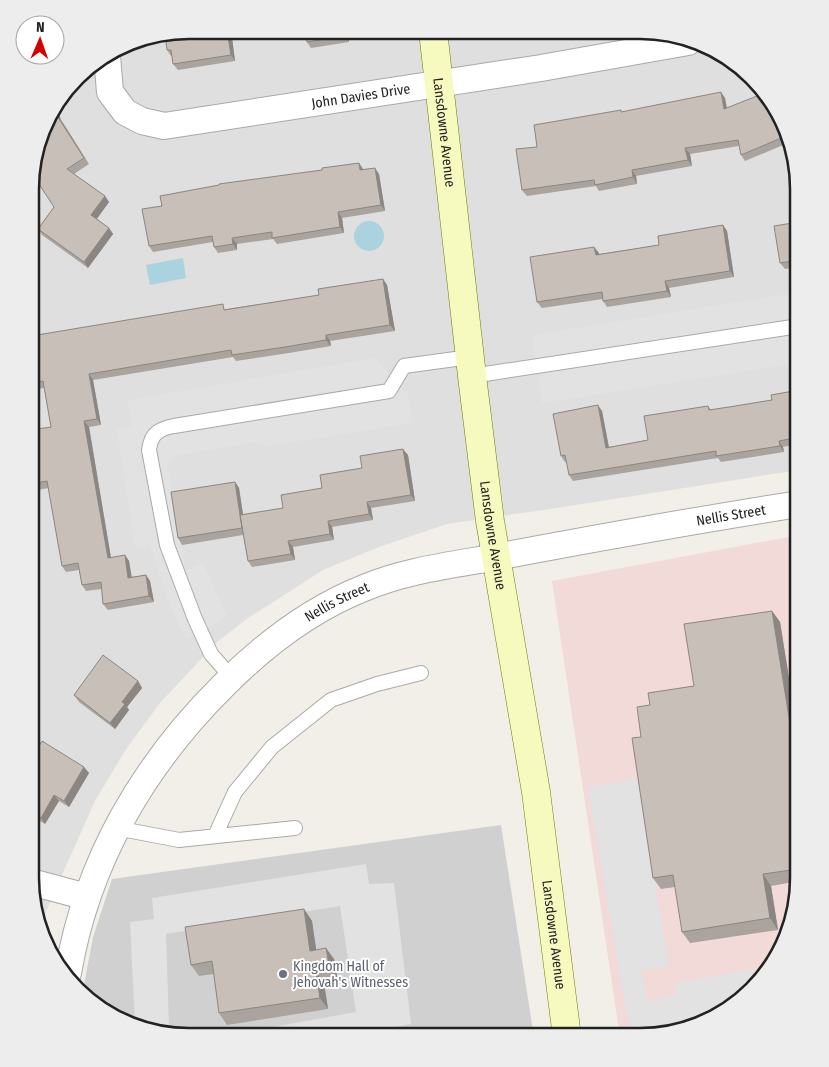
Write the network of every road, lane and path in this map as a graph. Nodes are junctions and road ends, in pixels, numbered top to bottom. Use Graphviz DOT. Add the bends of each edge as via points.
graph roads {
  1 [pos="434,39"];
  2 [pos="678,44"];
  3 [pos="108,63"];
  4 [pos="438,84"];
  5 [pos="790,327"];
  6 [pos="471,367"];
  7 [pos="790,505"];
  8 [pos="497,557"];
  9 [pos="421,673"];
  10 [pos="232,678"];
  11 [pos="116,828"];
  12 [pos="295,828"];
  13 [pos="215,836"];
  14 [pos="39,884"];
  15 [pos="87,897"];
  16 [pos="69,968"];
  17 [pos="566,1028"];
  1 -- 4 [label="main road, Lansdowne Avenue"];
  2 -- 4 [label="street, John Davies Drive"];
  3 -- 4 [label="street, John Davies Drive" via="110,92 125,112 142,121 164,126"];
  4 -- 6 [label="main road, Lansdowne Avenue"];
  5 -- 6 [label="lane"];
  6 -- 8 [label="main road, Lansdowne Avenue"];
  6 -- 10 [label="lane" via="404,366 389,391 174,426 155,434 149,450 167,545 211,654"];
  7 -- 8 [label="street, Nellis Street"];
  8 -- 10 [label="street, Nellis Street" via="428,568 364,588 323,608 286,632"];
  8 -- 17 [label="main road, Lansdowne Avenue" via="536,792"];
  9 -- 13 [label="lane" via="331,700 272,747 235,792"];
  10 -- 11 [label="street, Nellis Street" via="173,740 149,772"];
  11 -- 13 [label="lane" via="179,840"];
  11 -- 15 [label="street, Nellis Street"];
  12 -- 13 [label="lane"];
  14 -- 15 [label="street"];
  15 -- 16 [label="street, Nellis Street"];
}
